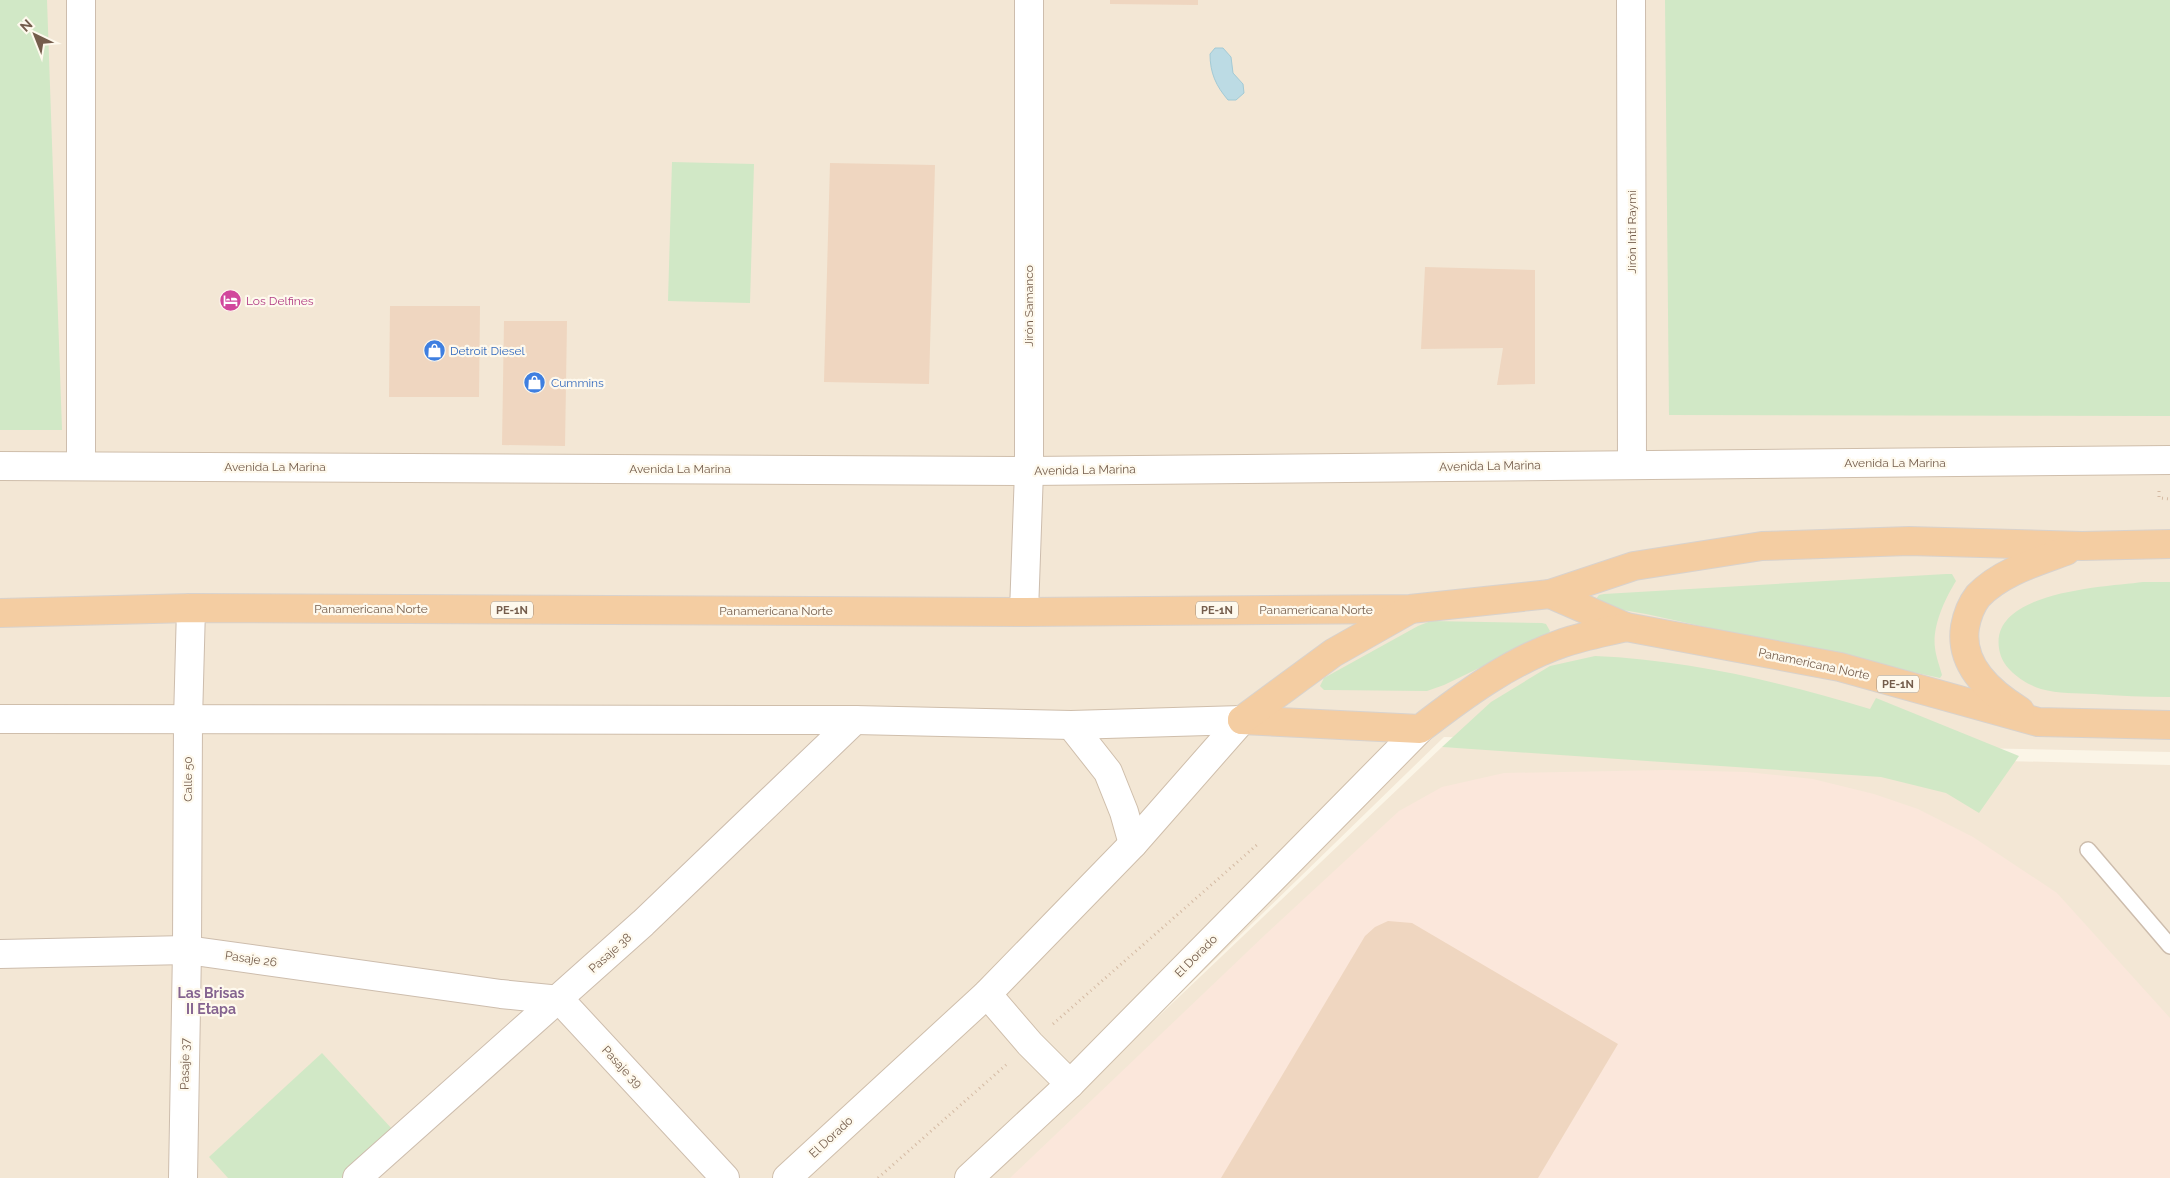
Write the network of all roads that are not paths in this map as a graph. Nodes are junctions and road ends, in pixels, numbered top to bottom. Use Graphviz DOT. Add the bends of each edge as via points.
graph roads {
  1 [pos="81,0"];
  2 [pos="1029,0"];
  3 [pos="1631,0"];
  4 [pos="2170,460"];
  5 [pos="1632,465"];
  6 [pos="0,466"];
  7 [pos="81,466"];
  8 [pos="1029,471"];
  9 [pos="2170,544"];
  10 [pos="2082,546"];
  11 [pos="1550,594"];
  12 [pos="191,608"];
  13 [pos="1410,609"];
  14 [pos="1024,612"];
  15 [pos="0,613"];
  16 [pos="1626,627"];
  17 [pos="0,719"];
  18 [pos="188,720"];
  19 [pos="855,720"];
  20 [pos="1242,720"];
  21 [pos="2038,722"];
  22 [pos="1071,725"];
  23 [pos="2170,725"];
  24 [pos="1420,729"];
  25 [pos="1133,844"];
  26 [pos="2088,850"];
  27 [pos="2170,946"];
  28 [pos="187,950"];
  29 [pos="0,954"];
  30 [pos="987,994"];
  31 [pos="560,1000"];
  32 [pos="1070,1084"];
  33 [pos="183,1178"];
  34 [pos="357,1178"];
  35 [pos="725,1178"];
  36 [pos="787,1178"];
  37 [pos="969,1178"];
  1 -- 7 [label="main road"];
  2 -- 8 [label="main road, Jirón Samanco"];
  3 -- 5 [label="main road, Jirón Inti Raymi"];
  4 -- 5 [label="main road, Avenida La Marina"];
  5 -- 8 [label="main road, Avenida La Marina"];
  6 -- 7 [label="main road, Avenida La Marina"];
  7 -- 8 [label="main road, Avenida La Marina"];
  8 -- 14 [label="main road, Jirón Samanco"];
  9 -- 10 [label="highway, Panamericana Norte / PE-1N"];
  10 -- 11 [label="highway, Panamericana Norte / PE-1N" via="1909,541 1762,546 1634,566"];
  10 -- 21 [label="highway" via="2021,567 1993,584 1978,597 1967,616 1963,637 1967,657 1978,676 2000,698"];
  11 -- 13 [label="highway, Panamericana Norte / PE-1N"];
  11 -- 16 [label="highway, Panamericana Norte / PE-1N"];
  12 -- 14 [label="highway, Panamericana Norte / PE-1N"];
  12 -- 15 [label="highway, Panamericana Norte / PE-1N"];
  12 -- 18 [label="main road, Calle 50"];
  13 -- 14 [label="highway, Panamericana Norte / PE-1N"];
  13 -- 20 [label="highway" via="1333,653"];
  16 -- 21 [label="highway, Panamericana Norte / PE-1N" via="1840,667"];
  16 -- 24 [label="highway" via="1563,643 1511,666 1465,694"];
  17 -- 18 [label="main road"];
  18 -- 19 [label="main road"];
  18 -- 28 [label="main road, Calle 50"];
  19 -- 22 [label="main road"];
  19 -- 31 [label="main road, Pasaje 38"];
  20 -- 22 [label="main road"];
  20 -- 24 [label="highway"];
  20 -- 25 [label="main road, El Dorado"];
  21 -- 23 [label="highway, Panamericana Norte / PE-1N"];
  22 -- 25 [label="main road" via="1108,772"];
  24 -- 32 [label="main road, El Dorado"];
  25 -- 30 [label="main road, El Dorado"];
  26 -- 27 [label="lane"];
  28 -- 29 [label="main road, Pasaje 26"];
  28 -- 31 [label="main road, Pasaje 26"];
  28 -- 33 [label="main road, Pasaje 37"];
  30 -- 32 [label="main road"];
  30 -- 36 [label="main road, El Dorado"];
  31 -- 34 [label="main road, Pasaje 38"];
  31 -- 35 [label="main road, Pasaje 39"];
  32 -- 37 [label="main road, El Dorado"];
}
